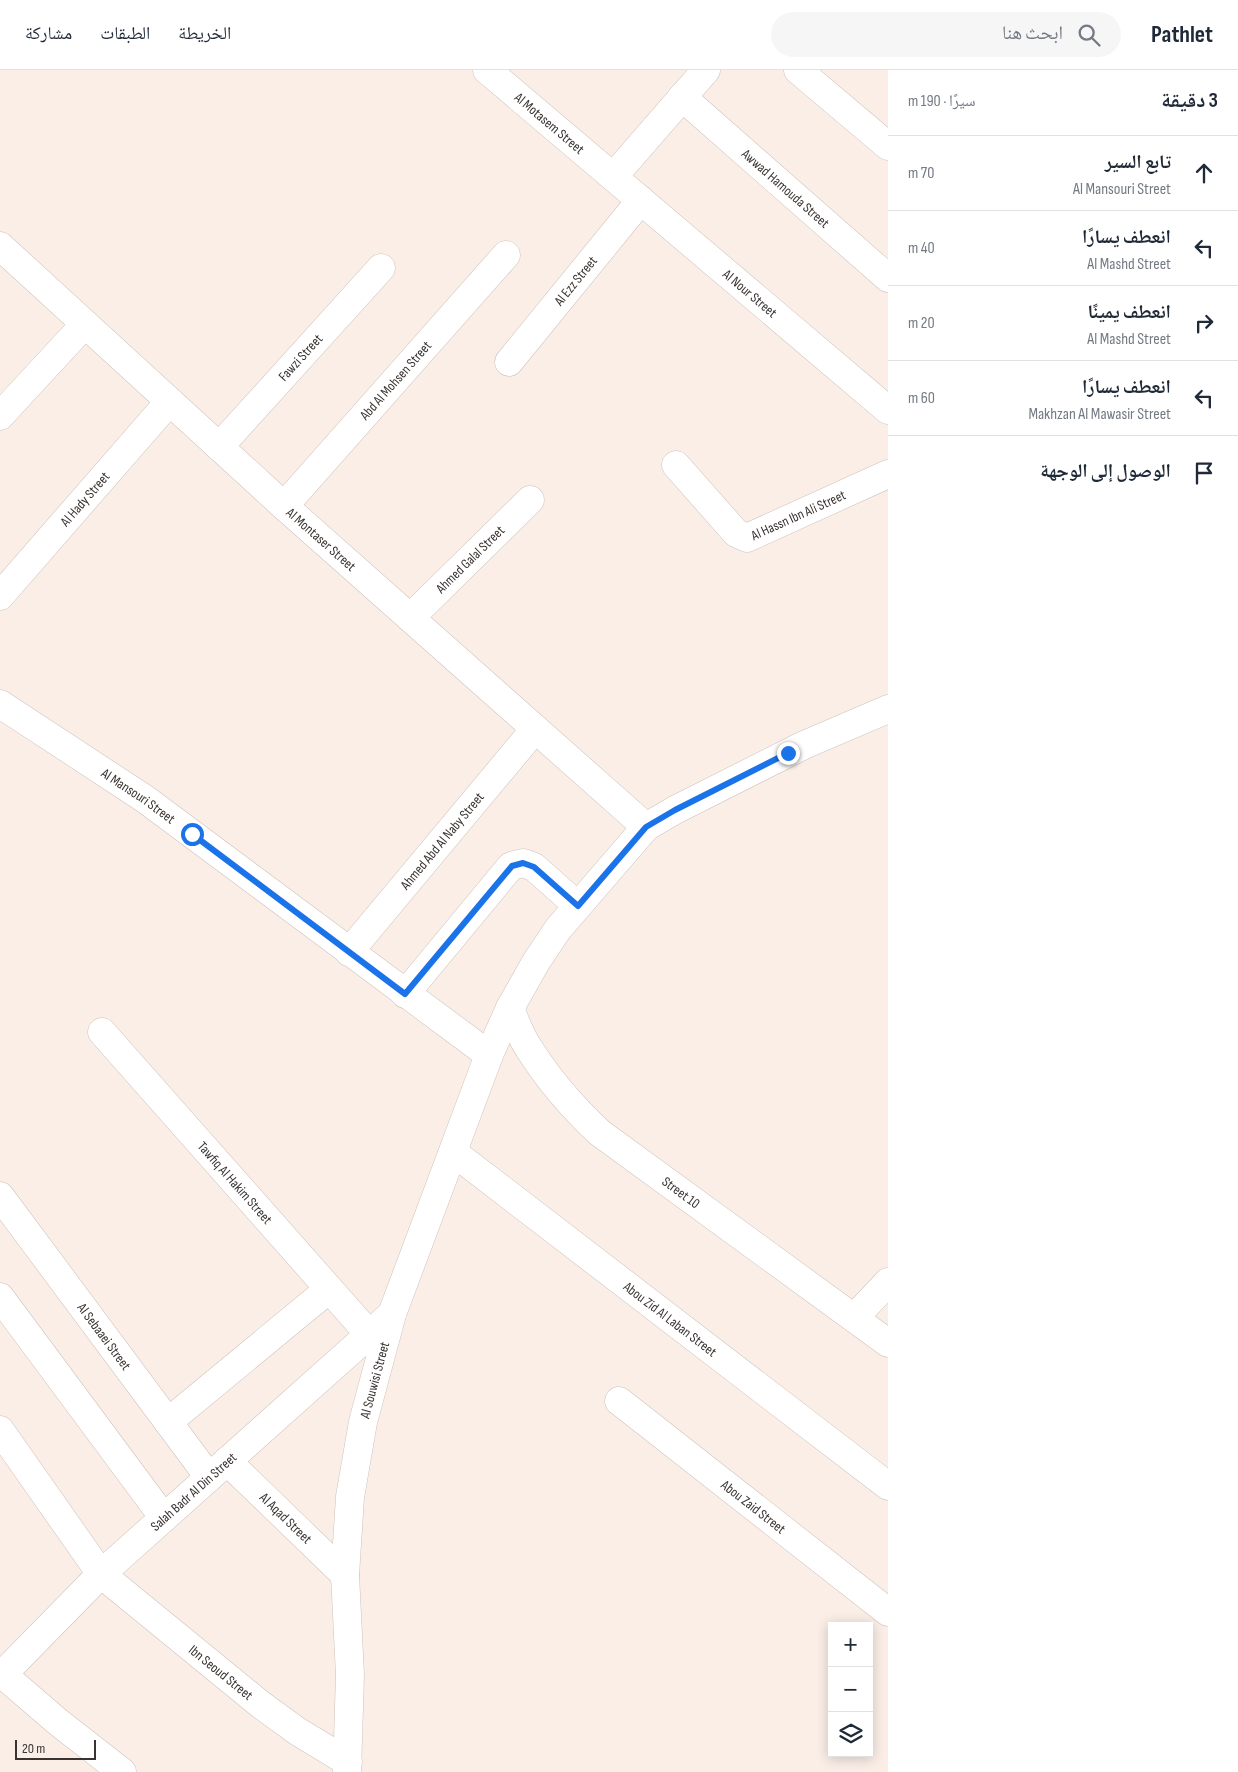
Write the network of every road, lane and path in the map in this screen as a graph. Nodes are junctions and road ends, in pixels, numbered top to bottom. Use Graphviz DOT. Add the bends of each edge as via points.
graph roads {
  1 [pos="487,70"];
  2 [pos="706,70"];
  3 [pos="798,70"];
  4 [pos="682,97"];
  5 [pos="888,146"];
  6 [pos="613,177"];
  7 [pos="641,200"];
  8 [pos="0,246"];
  9 [pos="506,255"];
  10 [pos="381,268"];
  11 [pos="888,278"];
  12 [pos="85,324"];
  13 [pos="509,362"];
  14 [pos="169,402"];
  15 [pos="888,410"];
  16 [pos="0,416"];
  17 [pos="219,447"];
  18 [pos="676,465"];
  19 [pos="888,474"];
  20 [pos="530,500"];
  21 [pos="284,506"];
  22 [pos="0,596"];
  23 [pos="410,618"];
  24 [pos="0,704"];
  25 [pos="888,709"];
  26 [pos="535,729"];
  27 [pos="646,827"];
  28 [pos="578,906"];
  29 [pos="349,952"];
  30 [pos="405,994"];
  31 [pos="510,1008"];
  32 [pos="102,1032"];
  33 [pos="489,1055"];
  34 [pos="453,1152"];
  35 [pos="0,1196"];
  36 [pos="888,1282"];
  37 [pos="329,1289"];
  38 [pos="0,1297"];
  39 [pos="392,1314"];
  40 [pos="854,1318"];
  41 [pos="369,1334"];
  42 [pos="888,1343"];
  43 [pos="618,1401"];
  44 [pos="168,1422"];
  45 [pos="0,1430"];
  46 [pos="218,1469"];
  47 [pos="888,1486"];
  48 [pos="164,1518"];
  49 [pos="101,1574"];
  50 [pos="345,1575"];
  51 [pos="888,1612"];
  52 [pos="1,1675"];
  53 [pos="348,1767"];
  54 [pos="122,1772"];
  1 -- 6 [label="street, Al Motasem Street"];
  2 -- 4 [label="street"];
  3 -- 5 [label="street"];
  4 -- 6 [label="street"];
  4 -- 11 [label="street, Awwad Hamouda Street"];
  6 -- 7 [label="street, Al Nour Street"];
  7 -- 13 [label="street, Al Ezz Street"];
  7 -- 15 [label="street, Al Nour Street"];
  8 -- 12 [label="street, Al Montaser Street"];
  9 -- 21 [label="street, Abd Al Mohsen Street"];
  10 -- 17 [label="street, Fawzi Street"];
  12 -- 14 [label="street, Al Montaser Street"];
  12 -- 16 [label="street"];
  14 -- 17 [label="street, Al Montaser Street"];
  14 -- 22 [label="street, Al Hady Street"];
  17 -- 21 [label="street, Al Montaser Street"];
  18 -- 19 [label="street, Al Hassn Ibn Ali Street" via="736,533 747,538"];
  20 -- 23 [label="street, Ahmed Galal Street"];
  21 -- 23 [label="street, Al Montaser Street"];
  23 -- 26 [label="street, Al Montaser Street"];
  24 -- 29 [label="street, Al Mansouri Street" via="145,799"];
  25 -- 27 [label="street, Al Souwisi Street" via="804,745"];
  26 -- 27 [label="street, Al Montaser Street"];
  26 -- 29 [label="street, Ahmed Abd Al Naby Street"];
  27 -- 28 [label="street, Al Souwisi Street"];
  28 -- 30 [label="street" via="534,867 523,863 512,866"];
  28 -- 31 [label="street, Al Souwisi Street" via="536,962"];
  29 -- 30 [label="street, Al Mansouri Street"];
  30 -- 33 [label="street, Al Mansouri Street"];
  31 -- 33 [label="street, Al Souwisi Street"];
  31 -- 40 [label="street, Street 10" via="526,1045 549,1077 573,1108 600,1133"];
  32 -- 37 [label="street, Tawfiq Al Hakim Street"];
  33 -- 34 [label="street, Al Souwisi Street"];
  34 -- 39 [label="street, Al Souwisi Street"];
  34 -- 47 [label="street, Abou Zid Al Laban Street"];
  35 -- 44 [label="street, Al Sebaaei Street"];
  36 -- 40 [label="street"];
  37 -- 41 [label="street, Tawfiq Al Hakim Street"];
  37 -- 44 [label="street"];
  38 -- 48 [label="street"];
  39 -- 41 [label="street, Salah Badr Al Din Street"];
  39 -- 50 [label="street, Al Souwisi Street" via="363,1422 350,1497"];
  40 -- 42 [label="street, Street 10"];
  41 -- 46 [label="street, Salah Badr Al Din Street"];
  43 -- 51 [label="street, Abou Zaid Street"];
  44 -- 46 [label="street, Al Sebaaei Street"];
  45 -- 49 [label="street, Ibn Seoud Street"];
  46 -- 48 [label="street, Salah Badr Al Din Street"];
  46 -- 50 [label="street, Al Aqad Street"];
  48 -- 49 [label="street, Salah Badr Al Din Street"];
  49 -- 52 [label="street, Salah Badr Al Din Street"];
  49 -- 53 [label="street, Ibn Seoud Street" via="260,1704"];
  50 -- 53 [label="street, Al Souwisi Street" via="350,1675"];
  52 -- 54 [label="street"];
}
